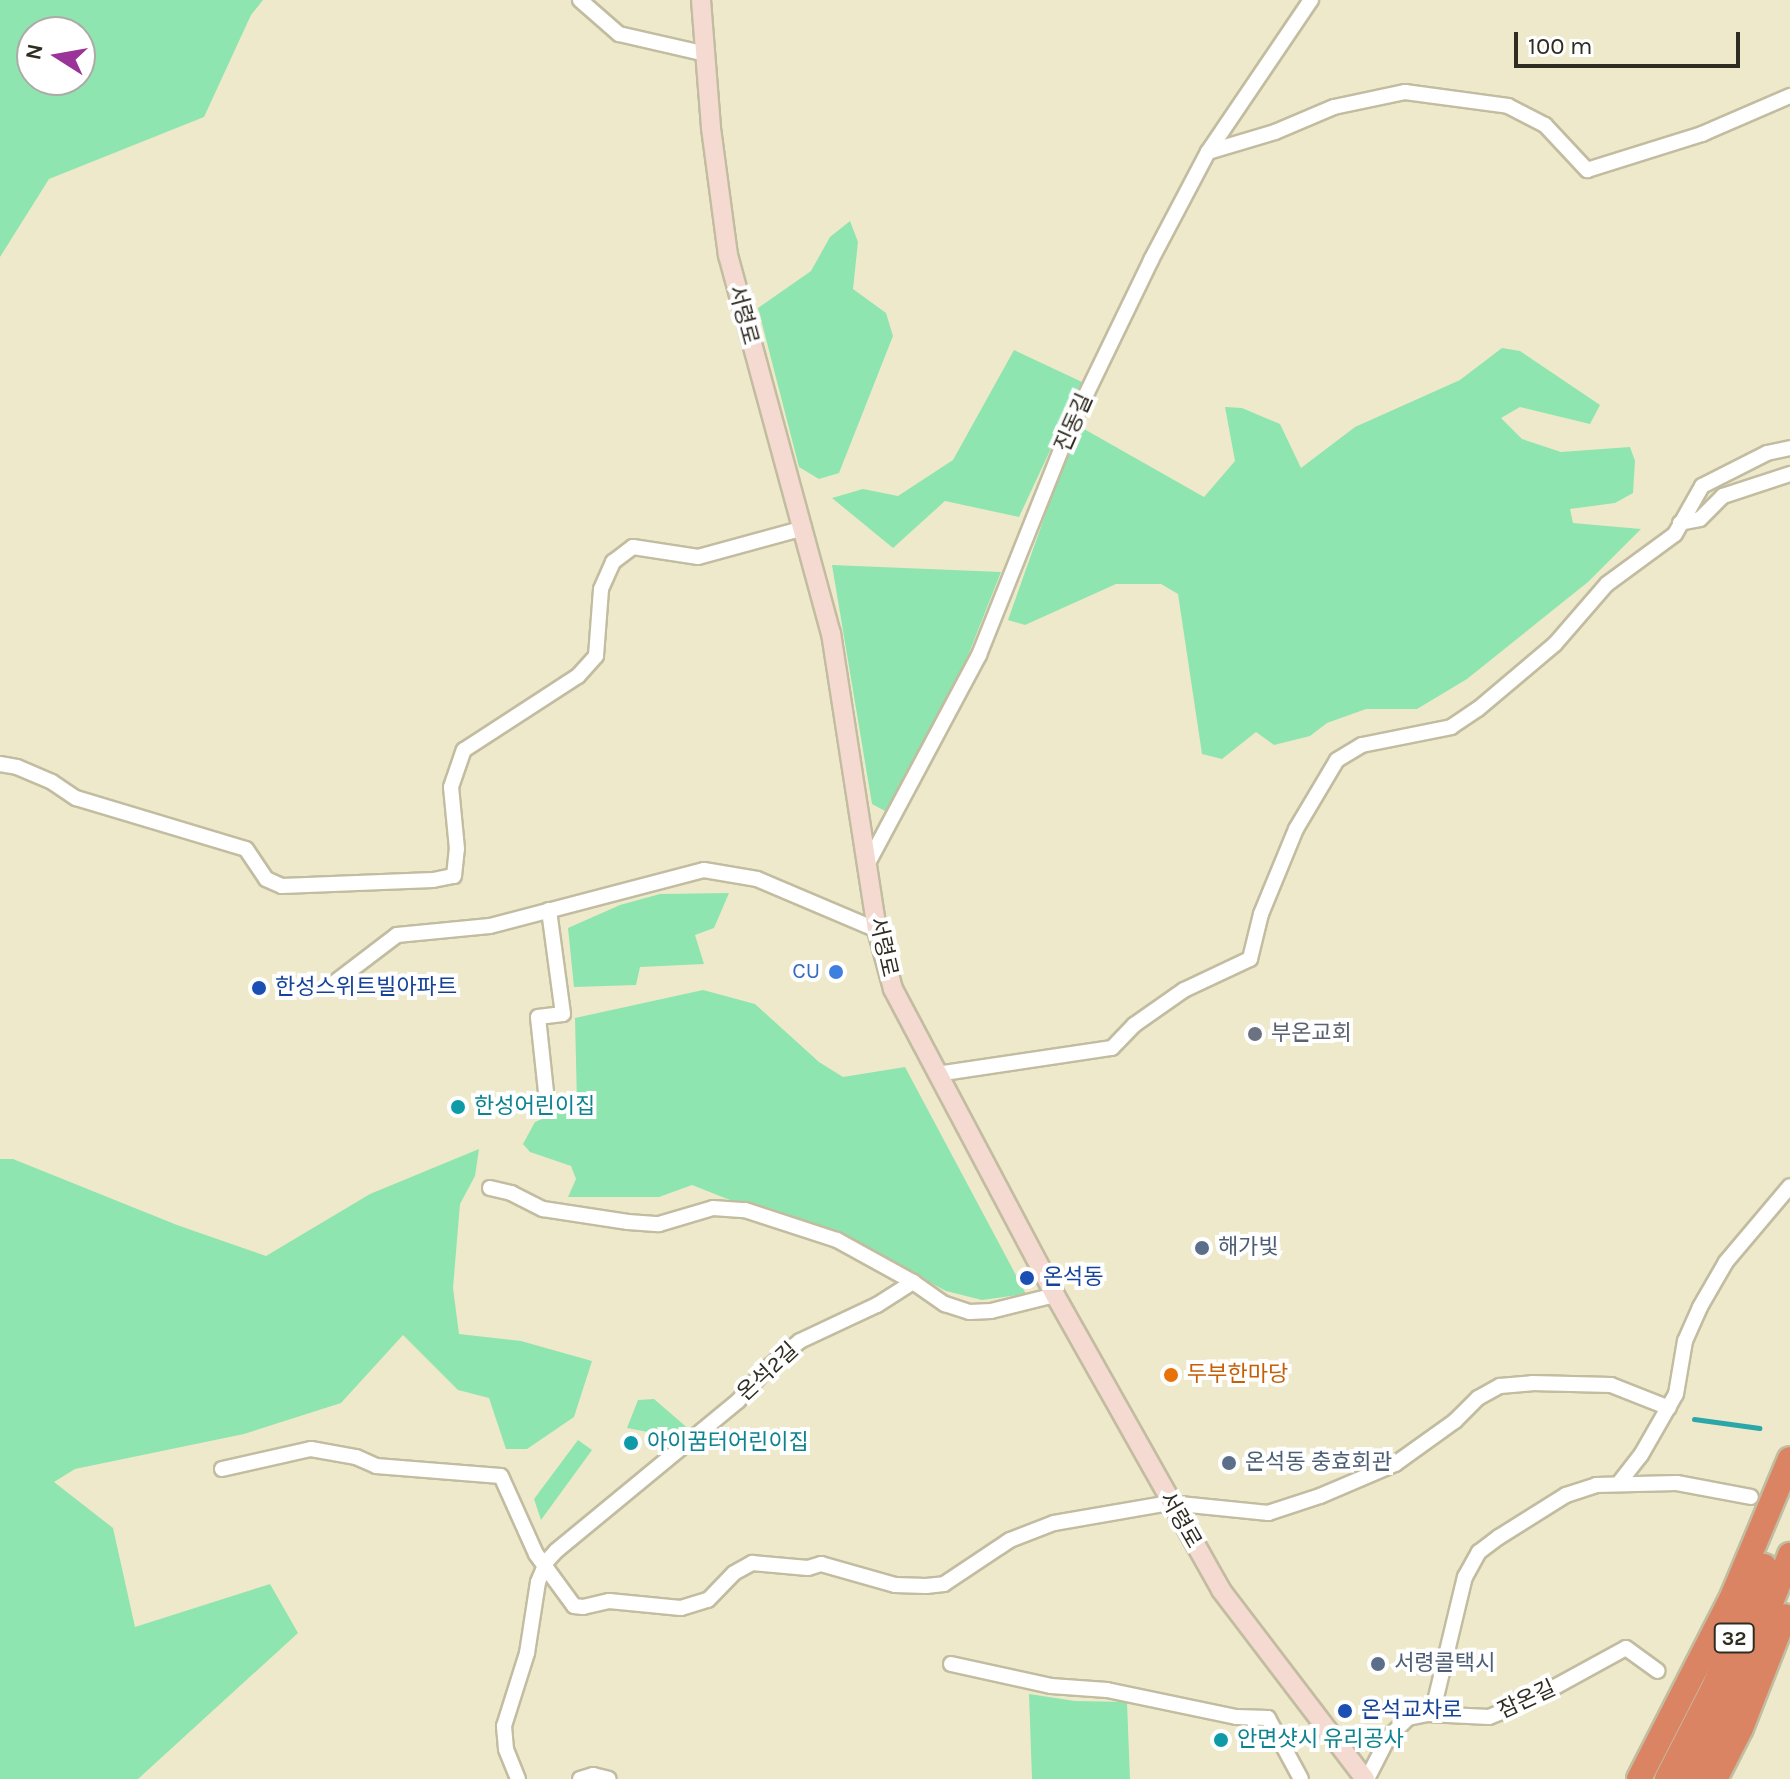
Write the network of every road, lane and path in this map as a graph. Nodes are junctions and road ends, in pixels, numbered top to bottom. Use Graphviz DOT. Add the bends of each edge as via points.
graph roads {
  1 [pos="580,0"];
  2 [pos="701,0"];
  3 [pos="1311,0"];
  4 [pos="706,54"];
  5 [pos="1790,96"];
  6 [pos="1208,152"];
  7 [pos="1790,448"];
  8 [pos="1790,474"];
  9 [pos="1680,523"];
  10 [pos="804,528"];
  11 [pos="0,764"];
  12 [pos="868,863"];
  13 [pos="549,910"];
  14 [pos="877,930"];
  15 [pos="330,986"];
  16 [pos="937,1074"];
  17 [pos="546,1092"];
  18 [pos="1790,1186"];
  19 [pos="490,1188"];
  20 [pos="913,1282"];
  21 [pos="1055,1295"];
  22 [pos="1669,1408"];
  23 [pos="1790,1459"];
  24 [pos="222,1469"];
  25 [pos="1619,1483"];
  26 [pos="1790,1492"];
  27 [pos="1751,1497"];
  28 [pos="1170,1503"];
  29 [pos="1790,1555"];
  30 [pos="544,1566"];
  31 [pos="1790,1601"];
  32 [pos="951,1664"];
  33 [pos="1658,1671"];
  34 [pos="1432,1714"];
  35 [pos="518,1779"];
  36 [pos="580,1779"];
  37 [pos="609,1779"];
  38 [pos="1301,1779"];
  39 [pos="1366,1779"];
  40 [pos="1639,1779"];
  41 [pos="1667,1779"];
  42 [pos="1690,1779"];
  43 [pos="1715,1779"];
  1 -- 4 [label="street" via="619,34"];
  2 -- 4 [label="street, 서령로"];
  3 -- 6 [label="street, 진동길"];
  4 -- 10 [label="street, 서령로" via="731,270"];
  5 -- 6 [label="street" via="1702,134 1587,170 1545,125 1508,106 1405,92 1334,107"];
  6 -- 12 [label="street, 진동길" via="1068,432 979,655"];
  7 -- 9 [label="street" via="1767,453 1702,486"];
  8 -- 9 [label="street" via="1723,496 1700,519"];
  9 -- 16 [label="street" via="1675,534 1607,584 1555,644 1478,709 1451,727 1362,745 1337,760 1296,829 1261,914 1250,959 1184,990 1134,1025 1112,1048"];
  10 -- 11 [label="street" via="698,557 633,547 613,562 601,589 596,656 578,676 464,750 451,787 454,876 282,886 266,879 246,849 76,798 52,782"];
  10 -- 12 [label="street, 서령로" via="831,633"];
  12 -- 14 [label="street, 서령로"];
  13 -- 14 [label="street" via="678,874 717,870 757,879"];
  13 -- 15 [label="street" via="490,926 397,935"];
  13 -- 17 [label="street" via="563,1014 538,1017"];
  14 -- 16 [label="street, 서령로" via="893,989"];
  16 -- 21 [label="street, 서령로"];
  18 -- 22 [label="street" via="1726,1262 1700,1307 1685,1341"];
  19 -- 20 [label="street" via="543,1209 628,1222 659,1224 713,1208 745,1210 837,1240"];
  20 -- 21 [label="street" via="945,1304 970,1312"];
  20 -- 30 [label="street, 온석2길" via="800,1341 738,1401 561,1546"];
  21 -- 28 [label="street, 서령로"];
  22 -- 25 [label="street"];
  22 -- 28 [label="street" via="1611,1385 1500,1386 1395,1464 1320,1496 1268,1513"];
  23 -- 40 [label="highway" via="1733,1595"];
  24 -- 30 [label="street" via="311,1449 376,1466 501,1476"];
  25 -- 27 [label="street" via="1677,1483"];
  25 -- 34 [label="street" via="1566,1495 1479,1552 1465,1577"];
  26 -- 41 [label="highway, 32" via="1729,1651"];
  28 -- 30 [label="street" via="1054,1523 1010,1540 944,1584 926,1586 895,1585 821,1564 808,1568 764,1562 743,1565 700,1605 609,1601 578,1607"];
  28 -- 39 [label="street, 서령로" via="1230,1603"];
  29 -- 42 [label="highway, 32" via="1744,1670"];
  30 -- 35 [label="street, 온석2길" via="527,1653 504,1726"];
  31 -- 43 [label="highway" via="1741,1728"];
  32 -- 38 [label="street" via="1051,1686 1107,1690 1236,1717 1268,1718"];
  33 -- 34 [label="street, 잠온길" via="1626,1648 1489,1717"];
  34 -- 39 [label="street, 잠온길" via="1400,1723"];
  36 -- 37 [label="street"];
}
